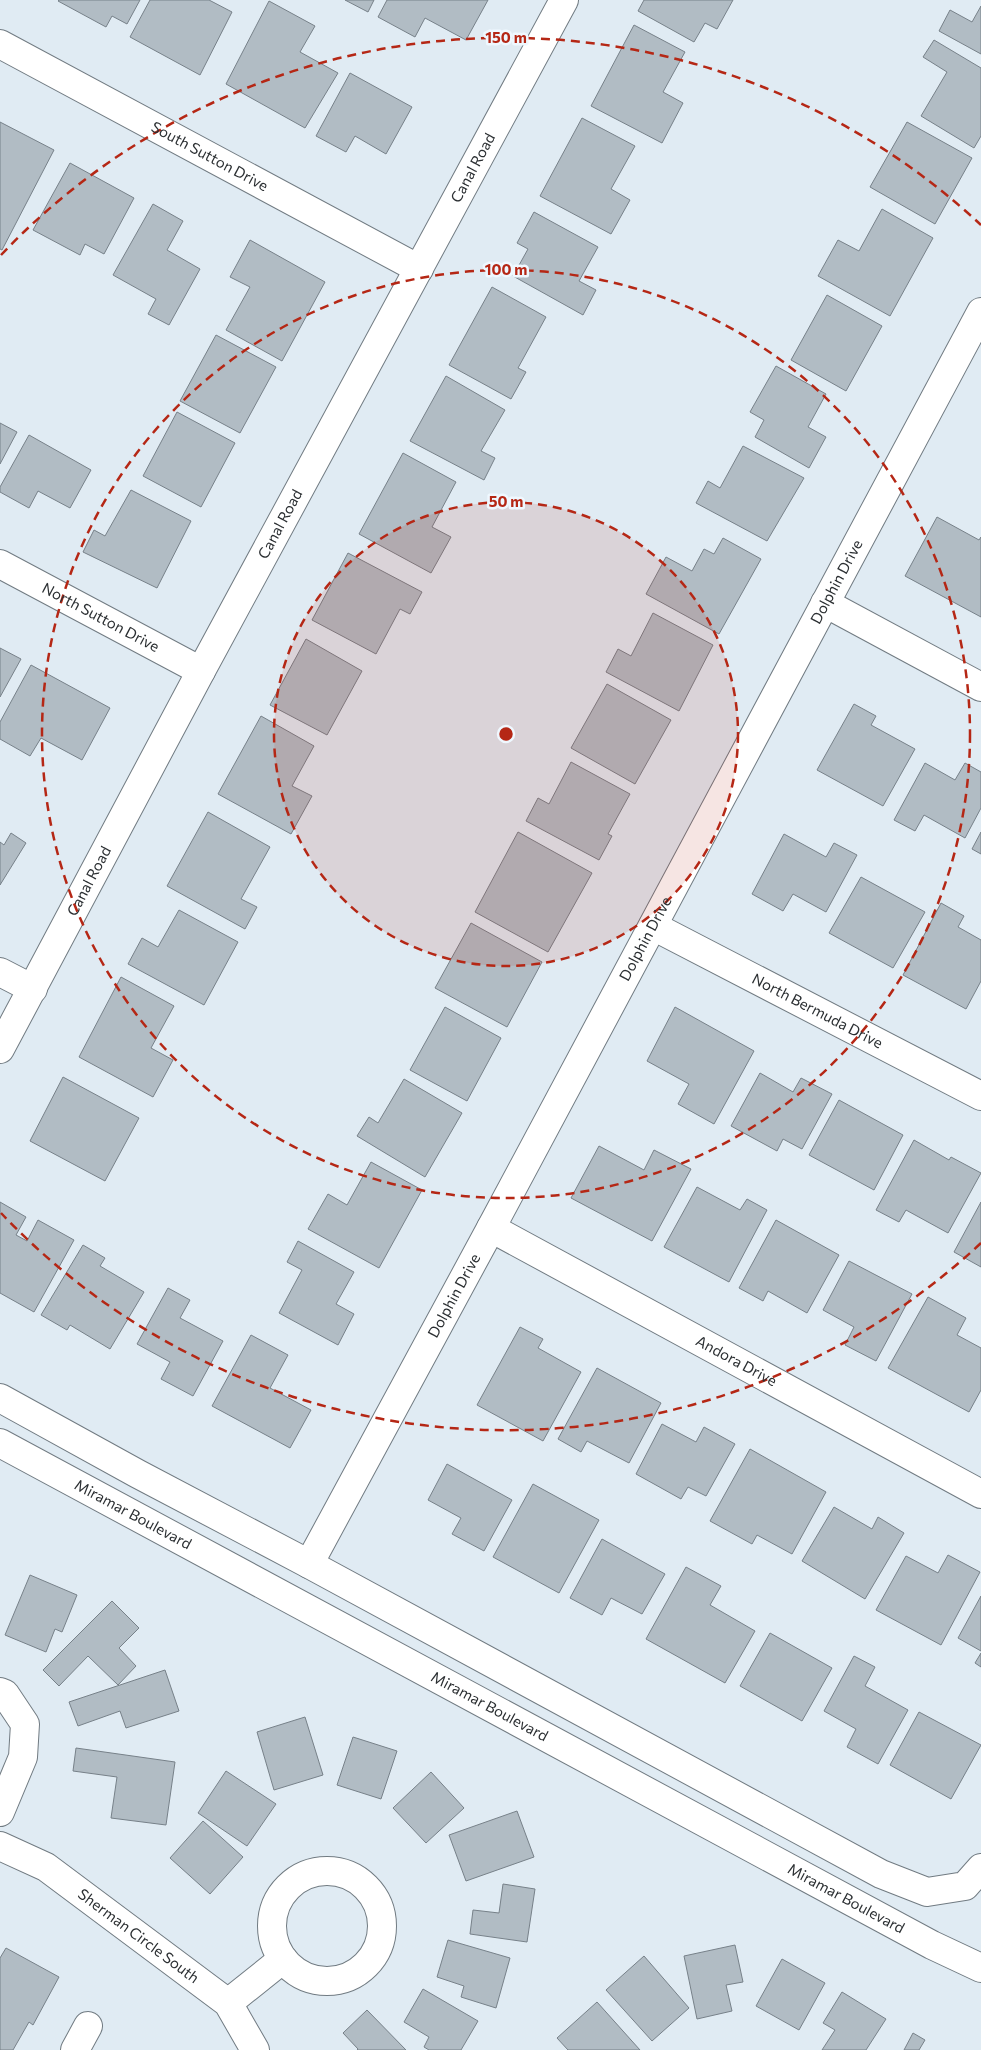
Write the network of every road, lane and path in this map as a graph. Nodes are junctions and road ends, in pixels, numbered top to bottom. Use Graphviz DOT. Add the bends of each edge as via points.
graph roads {
  1 [pos="564,0"];
  2 [pos="0,44"];
  3 [pos="419,268"];
  4 [pos="981,312"];
  5 [pos="0,564"];
  6 [pos="825,603"];
  7 [pos="201,671"];
  8 [pos="981,687"];
  9 [pos="652,926"];
  10 [pos="0,972"];
  11 [pos="32,989"];
  12 [pos="0,1049"];
  13 [pos="981,1096"];
  14 [pos="491,1228"];
  15 [pos="0,1398"];
  16 [pos="0,1443"];
  17 [pos="981,1494"];
  18 [pos="309,1564"];
  19 [pos="0,1692"];
  20 [pos="0,1812"];
  21 [pos="0,1846"];
  22 [pos="973,1877"];
  23 [pos="283,1959"];
  24 [pos="981,1968"];
  25 [pos="228,2003"];
  26 [pos="88,2026"];
  27 [pos="75,2050"];
  28 [pos="254,2050"];
  1 -- 3 [label="street, Canal Road"];
  2 -- 3 [label="street, South Sutton Drive"];
  3 -- 7 [label="street, Canal Road"];
  4 -- 6 [label="street, Dolphin Drive"];
  5 -- 7 [label="street, North Sutton Drive"];
  6 -- 8 [label="street"];
  6 -- 9 [label="street, Dolphin Drive"];
  7 -- 11 [label="street, Canal Road"];
  9 -- 13 [label="street, North Bermuda Drive"];
  9 -- 14 [label="street, Dolphin Drive"];
  10 -- 11 [label="street"];
  11 -- 12 [label="street, Canal Road"];
  14 -- 17 [label="street, Andora Drive"];
  14 -- 18 [label="street, Dolphin Drive"];
  15 -- 18 [label="street"];
  16 -- 24 [label="street, Miramar Boulevard" via="932,1945"];
  18 -- 22 [label="street" via="881,1874 927,1892"];
  19 -- 20 [label="street" via="5,1694 25,1724 23,1757"];
  21 -- 25 [label="street, Sherman Circle South" via="46,1867"];
  23 -- 23 [label="street" via="272,1936 272,1917 279,1899 291,1884 307,1874 326,1871 345,1874 362,1883 374,1896 383,1930 379,1947 370,1962 356,1974 340,1981 322,1982 305,1977"];
  23 -- 25 [label="street"];
  25 -- 28 [label="street, Sherman Circle South"];
  26 -- 27 [label="street"];
}
